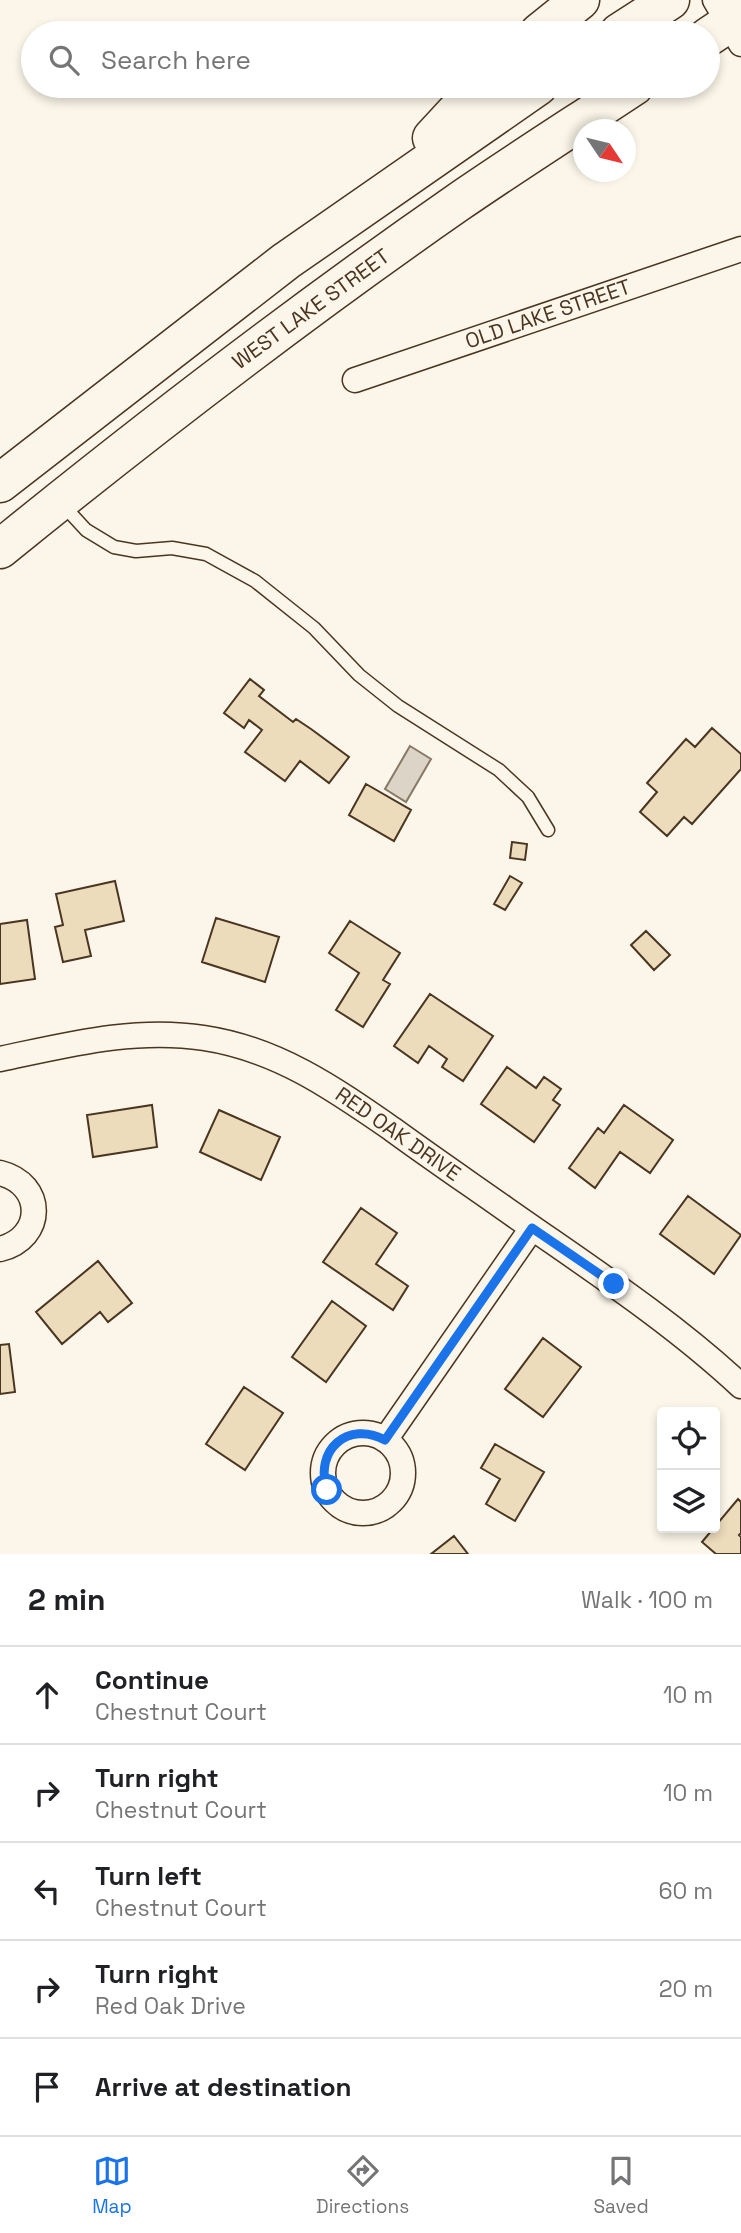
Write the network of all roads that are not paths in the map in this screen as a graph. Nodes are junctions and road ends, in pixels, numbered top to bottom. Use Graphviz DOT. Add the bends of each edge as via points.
graph roads {
  1 [pos="580,0"];
  2 [pos="670,0"];
  3 [pos="554,21"];
  4 [pos="638,21"];
  5 [pos="469,98"];
  6 [pos="521,98"];
  7 [pos="616,98"];
  8 [pos="381,194"];
  9 [pos="741,249"];
  10 [pos="355,380"];
  11 [pos="0,483"];
  12 [pos="59,501"];
  13 [pos="0,549"];
  14 [pos="548,830"];
  15 [pos="0,1059"];
  16 [pos="0,1173"];
  17 [pos="532,1228"];
  18 [pos="0,1250"];
  19 [pos="741,1386"];
  20 [pos="385,1440"];
  1 -- 3 [label="highway"];
  2 -- 4 [label="highway"];
  5 -- 8 [label="highway"];
  6 -- 8 [label="highway"];
  7 -- 12 [label="highway, WEST LAKE STREET" via="457,203 312,307"];
  8 -- 11 [label="highway" via="286,261"];
  9 -- 10 [label="street, OLD LAKE STREET"];
  12 -- 13 [label="highway, WEST LAKE STREET"];
  12 -- 14 [label="lane" via="86,530 114,547 206,554 255,581 398,706 499,770 528,797"];
  15 -- 17 [label="street, RED OAK DRIVE" via="106,1038 157,1034 202,1037 271,1055 324,1082"];
  16 -- 18 [label="street" via="12,1176 28,1190 34,1211 33,1222 21,1240"];
  17 -- 19 [label="street, RED OAK DRIVE" via="659,1318"];
  17 -- 20 [label="street"];
}
